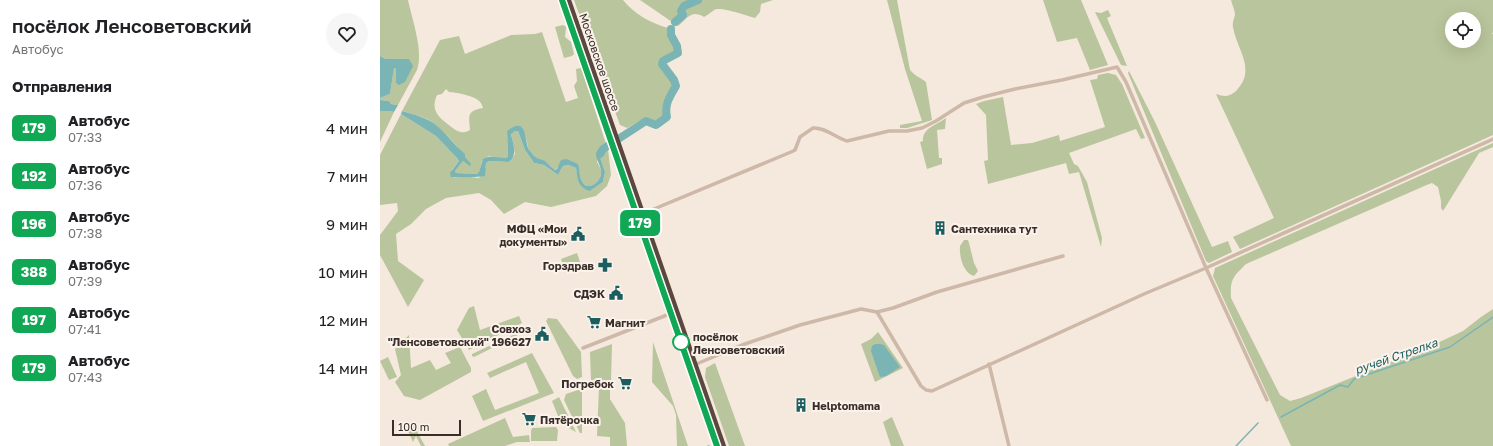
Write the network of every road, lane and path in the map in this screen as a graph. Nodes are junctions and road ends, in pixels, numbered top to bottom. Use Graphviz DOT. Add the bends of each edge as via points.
graph roads {
  1 [pos="562,0"];
  2 [pos="568,0"];
  3 [pos="611,131"];
  4 [pos="1493,139"];
  5 [pos="616,147"];
  6 [pos="642,214"];
  7 [pos="1063,256"];
  8 [pos="1206,268"];
  9 [pos="674,312"];
  10 [pos="877,312"];
  11 [pos="583,348"];
  12 [pos="989,364"];
  13 [pos="692,366"];
  14 [pos="1267,400"];
  15 [pos="717,446"];
  16 [pos="723,446"];
  17 [pos="1009,446"];
  1 -- 3 [label="highway, Московское шоссе"];
  2 -- 3 [label="highway, Московское шоссе"];
  3 -- 5 [label="highway"];
  4 -- 8 [label="street"];
  5 -- 6 [label="highway"];
  5 -- 9 [label="highway"];
  6 -- 8 [label="street" via="791,152 795,150 800,137 814,128 823,129 847,141 889,131 915,130 928,126 964,103 983,97 1118,67"];
  6 -- 9 [label="highway"];
  7 -- 10 [label="street" via="943,290"];
  8 -- 12 [label="street"];
  8 -- 14 [label="street"];
  9 -- 11 [label="street"];
  9 -- 13 [label="highway"];
  10 -- 12 [label="street" via="921,386 926,390 932,391"];
  10 -- 13 [label="street" via="861,309 800,325"];
  12 -- 17 [label="street"];
  13 -- 15 [label="highway"];
  13 -- 16 [label="highway"];
}
